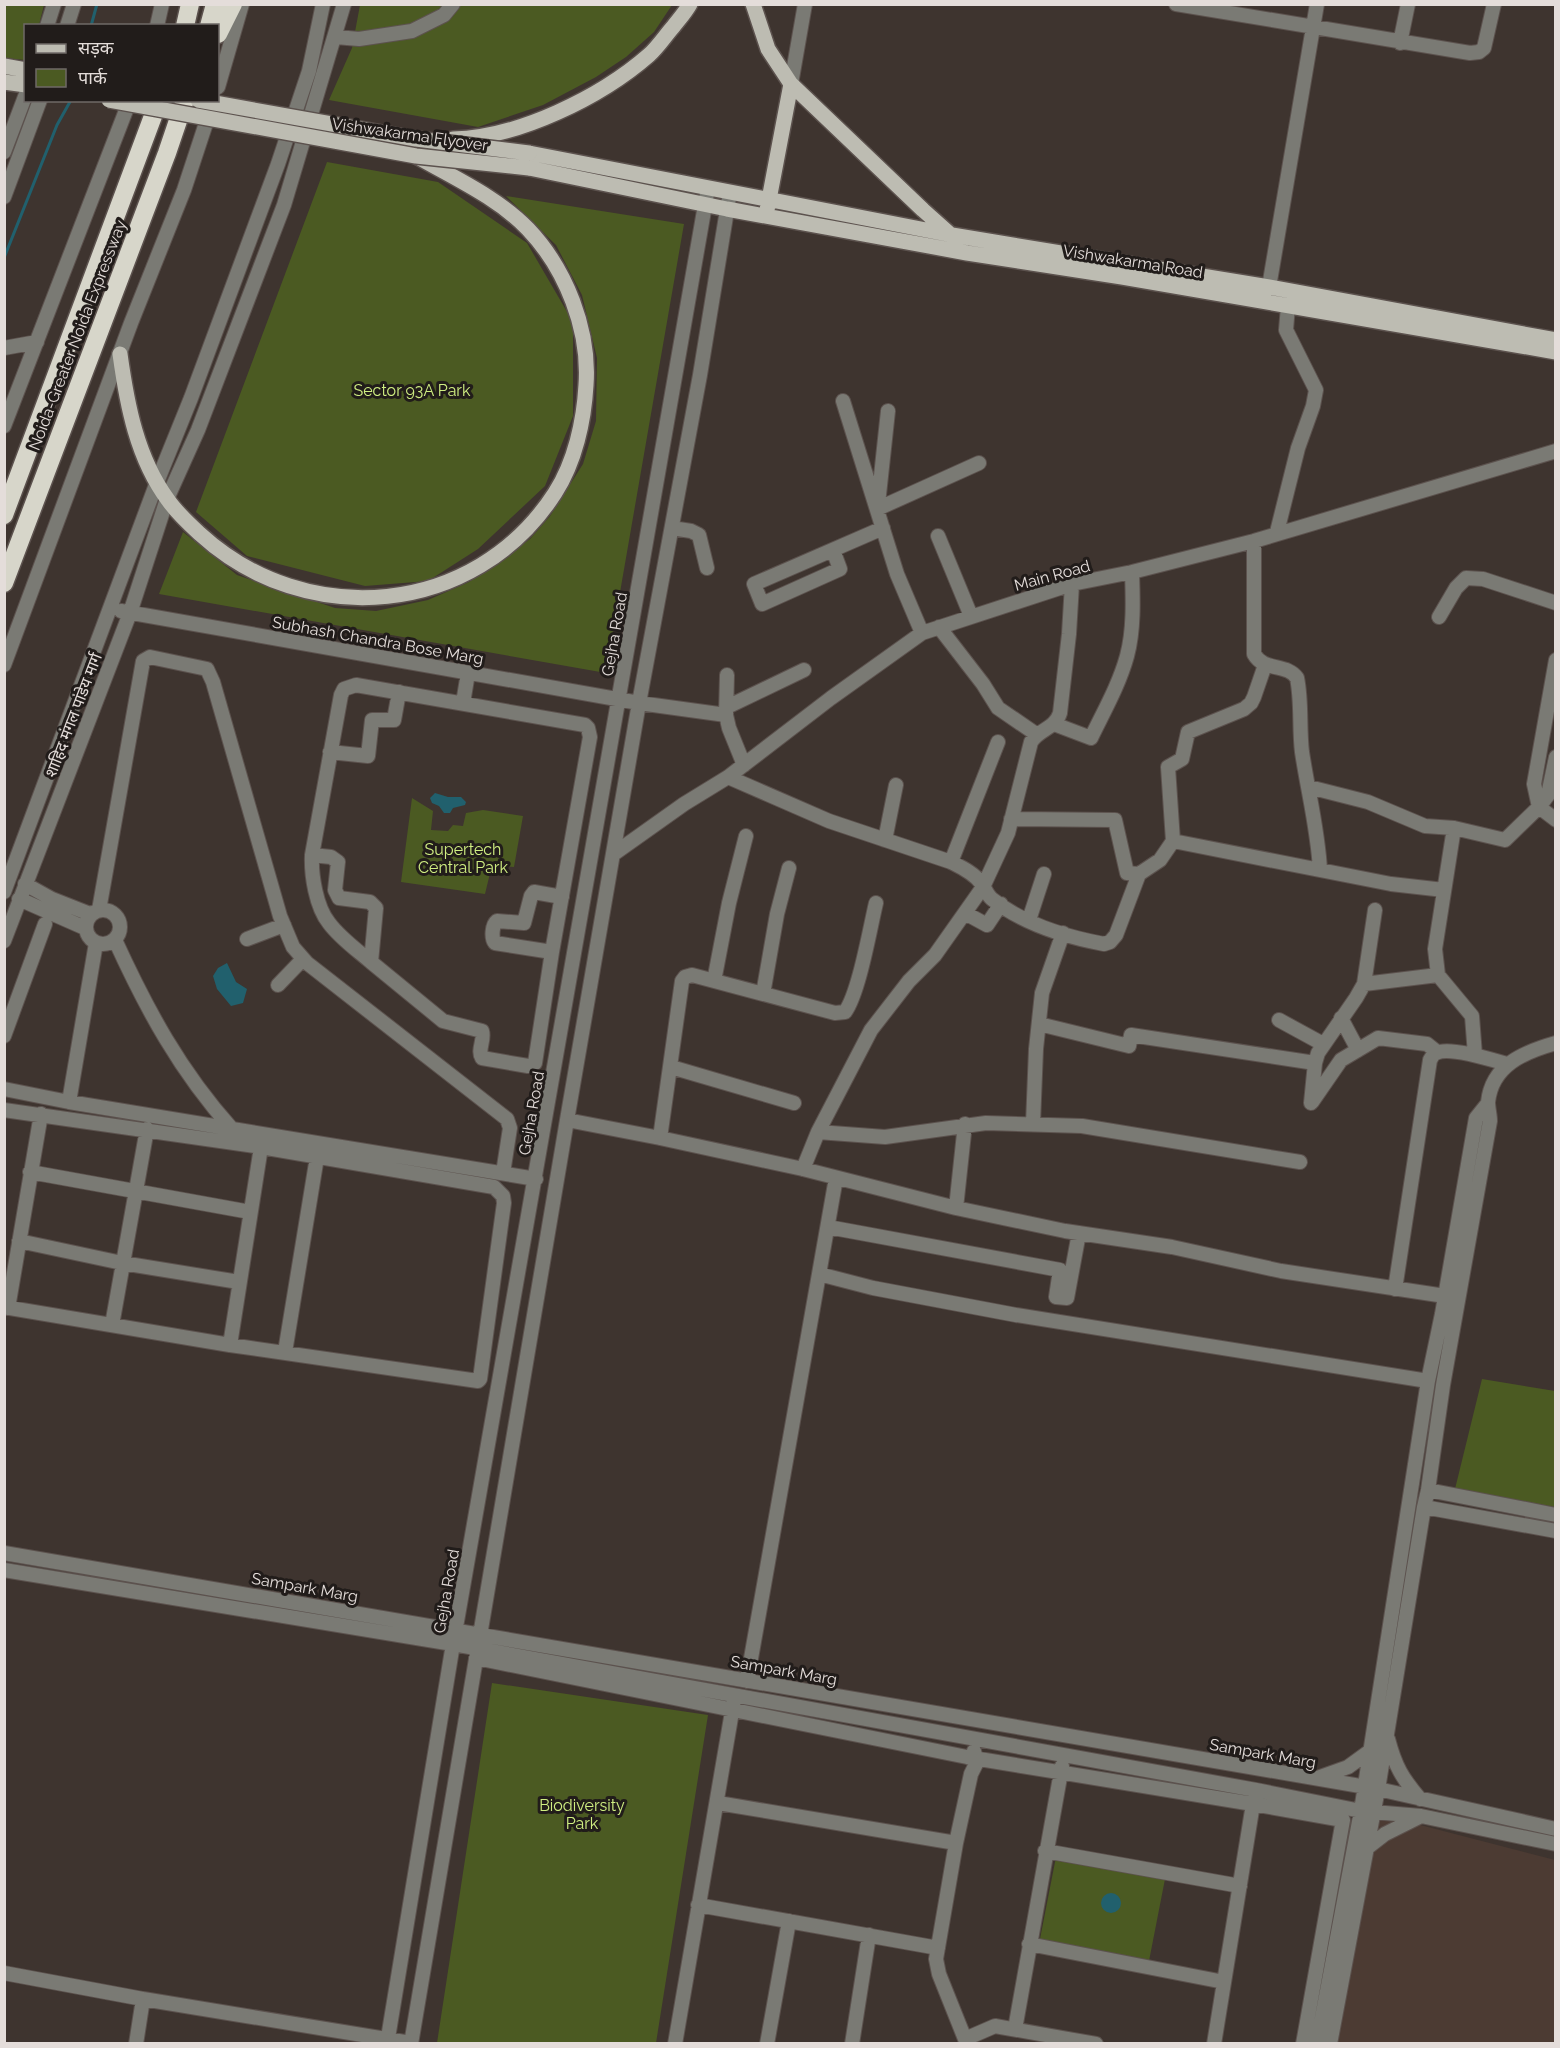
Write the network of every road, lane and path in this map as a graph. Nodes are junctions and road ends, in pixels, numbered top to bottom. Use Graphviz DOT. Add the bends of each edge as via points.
graph roads {
  1 [pos="54,4"];
  2 [pos="74,4"];
  3 [pos="162,4"];
  4 [pos="190,4"];
  5 [pos="215,4"];
  6 [pos="233,4"];
  7 [pos="242,4"];
  8 [pos="323,4"];
  9 [pos="344,4"];
  10 [pos="453,4"];
  11 [pos="690,4"];
  12 [pos="753,4"];
  13 [pos="805,4"];
  14 [pos="1176,4"];
  15 [pos="1317,4"];
  16 [pos="1408,4"];
  17 [pos="1494,4"];
  18 [pos="48,24"];
  19 [pos="68,24"];
  20 [pos="157,24"];
  21 [pos="185,24"];
  22 [pos="210,24"];
  23 [pos="1313,28"];
  24 [pos="219,32"];
  25 [pos="336,37"];
  26 [pos="1400,43"];
  27 [pos="4,66"];
  28 [pos="24,70"];
  29 [pos="309,71"];
  30 [pos="324,75"];
  31 [pos="4,82"];
  32 [pos="219,84"];
  33 [pos="791,84"];
  34 [pos="24,85"];
  35 [pos="24,99"];
  36 [pos="39,102"];
  37 [pos="120,102"];
  38 [pos="129,102"];
  39 [pos="158,102"];
  40 [pos="184,102"];
  41 [pos="209,102"];
  42 [pos="212,102"];
  43 [pos="416,139"];
  44 [pos="4,152"];
  45 [pos="416,156"];
  46 [pos="529,161"];
  47 [pos="708,188"];
  48 [pos="730,193"];
  49 [pos="4,197"];
  50 [pos="705,204"];
  51 [pos="727,209"];
  52 [pos="767,209"];
  53 [pos="952,235"];
  54 [pos="1191,282"];
  55 [pos="1269,287"];
  56 [pos="1288,306"];
  57 [pos="1556,340"];
  58 [pos="37,342"];
  59 [pos="4,348"];
  60 [pos="1556,352"];
  61 [pos="120,354"];
  62 [pos="843,401"];
  63 [pos="888,411"];
  64 [pos="4,426"];
  65 [pos="1556,451"];
  66 [pos="979,463"];
  67 [pos="157,482"];
  68 [pos="167,500"];
  69 [pos="877,509"];
  70 [pos="4,515"];
  71 [pos="672,528"];
  72 [pos="883,528"];
  73 [pos="1277,532"];
  74 [pos="938,536"];
  75 [pos="1254,541"];
  76 [pos="833,550"];
  77 [pos="707,568"];
  78 [pos="1132,572"];
  79 [pos="4,583"];
  80 [pos="1072,584"];
  81 [pos="1556,603"];
  82 [pos="111,608"];
  83 [pos="130,613"];
  84 [pos="970,616"];
  85 [pos="1439,617"];
  86 [pos="939,627"];
  87 [pos="922,633"];
  88 [pos="1556,660"];
  89 [pos="4,665"];
  90 [pos="1265,665"];
  91 [pos="804,670"];
  92 [pos="468,673"];
  93 [pos="727,675"];
  94 [pos="399,692"];
  95 [pos="619,699"];
  96 [pos="463,703"];
  97 [pos="639,703"];
  98 [pos="726,712"];
  99 [pos="1054,724"];
  100 [pos="1036,734"];
  101 [pos="998,742"];
  102 [pos="330,752"];
  103 [pos="1556,757"];
  104 [pos="744,765"];
  105 [pos="728,777"];
  106 [pos="896,785"];
  107 [pos="1308,787"];
  108 [pos="1539,807"];
  109 [pos="1011,819"];
  110 [pos="1556,820"];
  111 [pos="1454,828"];
  112 [pos="746,836"];
  113 [pos="885,840"];
  114 [pos="1173,842"];
  115 [pos="569,851"];
  116 [pos="615,852"];
  117 [pos="592,853"];
  118 [pos="312,855"];
  119 [pos="951,862"];
  120 [pos="789,868"];
  121 [pos="1320,870"];
  122 [pos="1044,874"];
  123 [pos="1140,874"];
  124 [pos="25,884"];
  125 [pos="983,887"];
  126 [pos="1444,890"];
  127 [pos="4,892"];
  128 [pos="562,897"];
  129 [pos="19,900"];
  130 [pos="59,901"];
  131 [pos="876,903"];
  132 [pos="1000,904"];
  133 [pos="1375,910"];
  134 [pos="95,912"];
  135 [pos="965,913"];
  136 [pos="50,920"];
  137 [pos="1029,920"];
  138 [pos="284,925"];
  139 [pos="85,928"];
  140 [pos="1063,933"];
  141 [pos="247,939"];
  142 [pos="115,940"];
  143 [pos="4,941"];
  144 [pos="96,943"];
  145 [pos="552,952"];
  146 [pos="303,959"];
  147 [pos="371,962"];
  148 [pos="1438,975"];
  149 [pos="714,981"];
  150 [pos="1364,984"];
  151 [pos="278,985"];
  152 [pos="763,994"];
  153 [pos="1341,1018"];
  154 [pos="1279,1020"];
  155 [pos="1038,1024"];
  156 [pos="4,1036"];
  157 [pos="1556,1043"];
  158 [pos="1323,1044"];
  159 [pos="1358,1050"];
  160 [pos="1437,1052"];
  161 [pos="1475,1055"];
  162 [pos="1315,1063"];
  163 [pos="1507,1064"];
  164 [pos="670,1067"];
  165 [pos="4,1089"];
  166 [pos="69,1102"];
  167 [pos="794,1103"];
  168 [pos="1488,1103"];
  169 [pos="4,1110"];
  170 [pos="41,1114"];
  171 [pos="567,1120"];
  172 [pos="965,1124"];
  173 [pos="1033,1124"];
  174 [pos="147,1129"];
  175 [pos="232,1129"];
  176 [pos="818,1132"];
  177 [pos="660,1138"];
  178 [pos="261,1147"];
  179 [pos="317,1157"];
  180 [pos="1300,1162"];
  181 [pos="803,1169"];
  182 [pos="30,1172"];
  183 [pos="503,1173"];
  184 [pos="836,1178"];
  185 [pos="536,1179"];
  186 [pos="136,1192"];
  187 [pos="956,1208"];
  188 [pos="250,1212"];
  189 [pos="828,1227"];
  190 [pos="1079,1233"];
  191 [pos="19,1241"];
  192 [pos="122,1263"];
  193 [pos="819,1274"];
  194 [pos="493,1280"];
  195 [pos="238,1282"];
  196 [pos="517,1284"];
  197 [pos="1395,1289"];
  198 [pos="1445,1296"];
  199 [pos="490,1300"];
  200 [pos="513,1302"];
  201 [pos="6,1308"];
  202 [pos="1449,1316"];
  203 [pos="112,1325"];
  204 [pos="230,1345"];
  205 [pos="285,1352"];
  206 [pos="1428,1382"];
  207 [pos="1424,1406"];
  208 [pos="1440,1407"];
  209 [pos="1428,1490"];
  210 [pos="1424,1507"];
  211 [pos="1556,1515"];
  212 [pos="1556,1531"];
  213 [pos="4,1553"];
  214 [pos="4,1570"];
  215 [pos="455,1637"];
  216 [pos="478,1647"];
  217 [pos="747,1681"];
  218 [pos="734,1702"];
  219 [pos="1387,1734"];
  220 [pos="973,1750"];
  221 [pos="1370,1751"];
  222 [pos="1063,1755"];
  223 [pos="1061,1772"];
  224 [pos="1315,1778"];
  225 [pos="1371,1788"];
  226 [pos="1254,1797"];
  227 [pos="1420,1799"];
  228 [pos="718,1803"];
  229 [pos="1367,1812"];
  230 [pos="1421,1816"];
  231 [pos="1556,1829"];
  232 [pos="956,1844"];
  233 [pos="1556,1844"];
  234 [pos="1367,1848"];
  235 [pos="1045,1851"];
  236 [pos="1240,1886"];
  237 [pos="698,1905"];
  238 [pos="789,1921"];
  239 [pos="869,1935"];
  240 [pos="1029,1944"];
  241 [pos="938,1948"];
  242 [pos="4,1973"];
  243 [pos="1224,1982"];
  244 [pos="143,1999"];
  245 [pos="1015,2029"];
  246 [pos="388,2041"];
  247 [pos="966,2041"];
  248 [pos="136,2043"];
  249 [pos="411,2043"];
  250 [pos="675,2043"];
  251 [pos="767,2043"];
  252 [pos="852,2043"];
  253 [pos="1096,2043"];
  254 [pos="1214,2043"];
  255 [pos="1303,2043"];
  256 [pos="1317,2043"];
  257 [pos="1330,2043"];
  1 -- 18 [label="street"];
  2 -- 19 [label="street"];
  3 -- 20 [label="street"];
  4 -- 21 [label="highway"];
  5 -- 22 [label="highway"];
  6 -- 24 [label="highway"];
  7 -- 32 [label="street"];
  8 -- 29 [label="street"];
  9 -- 25 [label="street, शाहिद मंगल पांडेय मार्ग"];
  10 -- 25 [label="street" via="444,15 412,31 359,39"];
  11 -- 43 [label="main road, bridge" via="652,53 619,79 549,116 470,139"];
  12 -- 33 [label="main road" via="768,50"];
  13 -- 33 [label="street"];
  14 -- 23 [label="street"];
  15 -- 23 [label="street"];
  16 -- 26 [label="street"];
  17 -- 26 [label="street" via="1487,42 1479,52"];
  23 -- 26 [label="street"];
  23 -- 55 [label="street"];
  25 -- 30 [label="street, शाहिद मंगल पांडेय मार्ग"];
  27 -- 28 [label="main road"];
  29 -- 30 [label="street"];
  29 -- 67 [label="street"];
  30 -- 68 [label="street, शाहिद मंगल पांडेय मार्ग" via="284,205 198,430"];
  31 -- 34 [label="main road"];
  33 -- 52 [label="main road"];
  33 -- 53 [label="main road"];
  35 -- 44 [label="street"];
  36 -- 49 [label="street"];
  37 -- 45 [label="main road, Vishwakarma Flyover, bridge"];
  38 -- 58 [label="street"];
  39 -- 70 [label="highway, Noida-Greater Noida Expressway"];
  40 -- 79 [label="highway, Noida-Greater Noida Expressway"];
  41 -- 43 [label="main road, Vishwakarma Flyover, bridge"];
  42 -- 61 [label="street" via="184,190"];
  43 -- 46 [label="main road, Vishwakarma Flyover, bridge"];
  45 -- 46 [label="main road, Vishwakarma Flyover, bridge"];
  45 -- 68 [label="main road" via="476,190 529,229 569,293 583,331 587,370 584,413 572,456 556,492 501,552 466,574 430,589 396,596 348,598 291,588 248,570 219,552"];
  46 -- 47 [label="main road, Vishwakarma Flyover"];
  46 -- 50 [label="main road, Vishwakarma Flyover"];
  47 -- 48 [label="main road, Vishwakarma Road"];
  47 -- 50 [label="street, Gejha Road"];
  48 -- 51 [label="street"];
  48 -- 52 [label="main road, Vishwakarma Road"];
  50 -- 51 [label="main road, Vishwakarma Road"];
  50 -- 95 [label="street, Gejha Road"];
  51 -- 52 [label="main road, Vishwakarma Road"];
  51 -- 71 [label="street"];
  52 -- 53 [label="main road, Vishwakarma Road"];
  52 -- 54 [label="main road, Vishwakarma Road" via="967,253"];
  53 -- 54 [label="main road, Vishwakarma Road"];
  54 -- 55 [label="main road, Vishwakarma Road"];
  54 -- 56 [label="main road, Vishwakarma Road"];
  55 -- 57 [label="main road, Vishwakarma Road"];
  56 -- 60 [label="main road, Vishwakarma Road"];
  56 -- 73 [label="street" via="1286,330 1316,390"];
  58 -- 59 [label="street"];
  58 -- 64 [label="street"];
  61 -- 67 [label="main road" via="130,415"];
  61 -- 89 [label="street"];
  62 -- 69 [label="street"];
  63 -- 69 [label="street"];
  65 -- 73 [label="street, Main Road"];
  66 -- 69 [label="street"];
  67 -- 68 [label="main road"];
  67 -- 82 [label="street"];
  68 -- 83 [label="street, शाहिद मंगल पांडेय मार्ग"];
  69 -- 72 [label="street"];
  71 -- 77 [label="street" via="699,535"];
  71 -- 97 [label="street"];
  72 -- 76 [label="street"];
  72 -- 87 [label="street"];
  73 -- 75 [label="street, Main Road"];
  74 -- 84 [label="street"];
  75 -- 78 [label="street, Main Road"];
  75 -- 90 [label="street" via="1253,648"];
  76 -- 76 [label="street" via="754,584 762,604 840,569"];
  78 -- 80 [label="street, Main Road"];
  78 -- 99 [label="street" via="1127,655 1091,738"];
  80 -- 84 [label="street, Main Road"];
  80 -- 99 [label="street" via="1060,713"];
  81 -- 85 [label="street" via="1483,579 1466,578"];
  82 -- 83 [label="street, Subhash Chandra Bose Marg"];
  82 -- 127 [label="street"];
  83 -- 92 [label="street, Subhash Chandra Bose Marg"];
  83 -- 124 [label="street, शाहिद मंगल पांडेय मार्ग"];
  84 -- 86 [label="street, Main Road"];
  86 -- 87 [label="street, Main Road"];
  86 -- 100 [label="street" via="998,708"];
  87 -- 104 [label="street, Main Road"];
  88 -- 108 [label="street" via="1534,784"];
  90 -- 107 [label="street" via="1290,671 1297,678 1299,728"];
  90 -- 114 [label="street" via="1251,703 1222,719 1190,729 1185,736 1182,759 1168,766"];
  91 -- 98 [label="street"];
  92 -- 95 [label="street, Subhash Chandra Bose Marg"];
  92 -- 96 [label="street"];
  93 -- 98 [label="street"];
  94 -- 96 [label="street"];
  94 -- 102 [label="street" via="356,685 344,689"];
  94 -- 102 [label="street" via="394,719 372,720 368,756"];
  95 -- 97 [label="street, Subhash Chandra Bose Marg"];
  95 -- 117 [label="street, Gejha Road"];
  96 -- 115 [label="street" via="588,728 590,738"];
  97 -- 98 [label="street, Subhash Chandra Bose Marg"];
  97 -- 116 [label="street"];
  98 -- 104 [label="street" via="731,737"];
  99 -- 100 [label="street"];
  100 -- 109 [label="street"];
  101 -- 119 [label="street"];
  102 -- 118 [label="street"];
  103 -- 108 [label="street" via="1550,789"];
  104 -- 105 [label="street, Main Road"];
  105 -- 113 [label="street" via="821,818"];
  105 -- 116 [label="street, Main Road"];
  106 -- 113 [label="street"];
  107 -- 111 [label="street" via="1368,802 1425,826"];
  107 -- 121 [label="street" via="1319,842"];
  108 -- 110 [label="street"];
  108 -- 111 [label="street" via="1505,840"];
  109 -- 123 [label="street" via="1115,820 1127,873"];
  109 -- 125 [label="street"];
  111 -- 126 [label="street"];
  112 -- 149 [label="street"];
  113 -- 119 [label="street"];
  114 -- 121 [label="street"];
  114 -- 123 [label="street" via="1160,860"];
  115 -- 117 [label="street"];
  115 -- 128 [label="street"];
  116 -- 171 [label="street"];
  117 -- 185 [label="street, Gejha Road"];
  118 -- 147 [label="street" via="314,879 327,920"];
  118 -- 147 [label="street" via="331,857 338,862 335,890 339,898 370,902 376,908"];
  119 -- 125 [label="street" via="978,879"];
  120 -- 152 [label="street"];
  121 -- 126 [label="street"];
  122 -- 137 [label="street"];
  123 -- 140 [label="street" via="1110,942"];
  124 -- 129 [label="street, शाहिद मंगल पांडेय मार्ग"];
  124 -- 130 [label="street"];
  125 -- 132 [label="street"];
  125 -- 135 [label="street"];
  126 -- 148 [label="street" via="1435,949"];
  128 -- 145 [label="street"];
  128 -- 145 [label="street" via="534,892 524,923 494,922 495,943"];
  129 -- 136 [label="street"];
  129 -- 143 [label="street, शाहिद मंगल पांडेय मार्ग"];
  130 -- 134 [label="street"];
  130 -- 136 [label="street"];
  131 -- 152 [label="street" via="867,946 844,1012"];
  132 -- 135 [label="street" via="987,925"];
  132 -- 137 [label="street"];
  133 -- 150 [label="street"];
  134 -- 138 [label="street" via="143,661 150,657 210,672"];
  134 -- 139 [label="street"];
  134 -- 142 [label="street" via="109,910 119,921 120,931"];
  135 -- 176 [label="street" via="871,1030"];
  136 -- 139 [label="street"];
  136 -- 156 [label="street"];
  137 -- 140 [label="street"];
  138 -- 141 [label="street"];
  138 -- 146 [label="street"];
  139 -- 144 [label="street"];
  140 -- 155 [label="street" via="1042,993"];
  142 -- 144 [label="street"];
  142 -- 175 [label="street" via="172,1051"];
  144 -- 166 [label="street"];
  145 -- 147 [label="street" via="535,1063 528,1066 482,1058 482,1032 443,1021"];
  146 -- 151 [label="street"];
  146 -- 183 [label="street" via="507,1119 510,1128"];
  148 -- 150 [label="street"];
  148 -- 161 [label="street" via="1472,1016"];
  149 -- 152 [label="street"];
  149 -- 164 [label="street" via="688,975 682,981"];
  150 -- 153 [label="street"];
  153 -- 158 [label="street"];
  153 -- 159 [label="street"];
  154 -- 158 [label="street"];
  155 -- 162 [label="street" via="1129,1046 1131,1035"];
  155 -- 173 [label="street"];
  157 -- 163 [label="street" via="1522,1054"];
  158 -- 162 [label="street"];
  159 -- 160 [label="street" via="1378,1038 1427,1044"];
  159 -- 162 [label="street" via="1341,1060 1311,1103"];
  160 -- 161 [label="street"];
  160 -- 197 [label="street" via="1430,1060"];
  161 -- 163 [label="street"];
  163 -- 168 [label="street" via="1493,1083"];
  164 -- 167 [label="street"];
  164 -- 177 [label="street"];
  165 -- 166 [label="street"];
  166 -- 175 [label="street"];
  168 -- 198 [label="street" via="1476,1118"];
  168 -- 202 [label="street" via="1490,1121"];
  169 -- 170 [label="street"];
  170 -- 174 [label="street"];
  170 -- 182 [label="street"];
  171 -- 177 [label="street"];
  171 -- 216 [label="street"];
  172 -- 173 [label="street"];
  172 -- 176 [label="street" via="885,1137"];
  172 -- 187 [label="street"];
  173 -- 180 [label="street" via="1082,1126"];
  174 -- 178 [label="street"];
  174 -- 186 [label="street"];
  175 -- 183 [label="street"];
  176 -- 181 [label="street"];
  177 -- 181 [label="street"];
  178 -- 179 [label="street"];
  178 -- 188 [label="street"];
  179 -- 194 [label="street" via="497,1188 504,1203"];
  179 -- 205 [label="street"];
  181 -- 184 [label="street"];
  182 -- 186 [label="street"];
  182 -- 191 [label="street"];
  183 -- 185 [label="street"];
  184 -- 187 [label="street"];
  184 -- 189 [label="street"];
  185 -- 196 [label="street, Gejha Road"];
  186 -- 188 [label="street"];
  186 -- 192 [label="street"];
  187 -- 190 [label="street"];
  188 -- 195 [label="street"];
  189 -- 190 [label="street" via="1060,1270 1056,1297 1067,1298"];
  189 -- 193 [label="street"];
  190 -- 197 [label="street"];
  191 -- 192 [label="street"];
  191 -- 201 [label="street"];
  192 -- 195 [label="street"];
  192 -- 203 [label="street"];
  193 -- 206 [label="street" via="1016,1315"];
  193 -- 217 [label="street"];
  194 -- 196 [label="street"];
  194 -- 199 [label="street"];
  195 -- 204 [label="street"];
  196 -- 200 [label="street, Gejha Road"];
  197 -- 198 [label="street"];
  198 -- 202 [label="street"];
  199 -- 200 [label="street"];
  199 -- 205 [label="street" via="478,1381"];
  200 -- 215 [label="street, Gejha Road"];
  201 -- 203 [label="street"];
  202 -- 206 [label="street"];
  202 -- 208 [label="street"];
  203 -- 204 [label="street"];
  204 -- 205 [label="street"];
  206 -- 207 [label="street"];
  207 -- 208 [label="street"];
  207 -- 221 [label="street"];
  208 -- 209 [label="street"];
  209 -- 210 [label="street"];
  209 -- 211 [label="street"];
  210 -- 212 [label="street"];
  210 -- 219 [label="street"];
  213 -- 215 [label="street, Sampark Marg"];
  214 -- 215 [label="street, Sampark Marg"];
  215 -- 216 [label="street, Sampark Marg"];
  215 -- 246 [label="street, Gejha Road"];
  216 -- 217 [label="street, Sampark Marg"];
  216 -- 218 [label="street, Sampark Marg"];
  216 -- 249 [label="street"];
  217 -- 224 [label="street, Sampark Marg"];
  218 -- 220 [label="street, Sampark Marg"];
  218 -- 228 [label="street"];
  219 -- 225 [label="street"];
  219 -- 227 [label="street" via="1402,1779"];
  220 -- 222 [label="street, Sampark Marg"];
  220 -- 223 [label="street"];
  220 -- 232 [label="street"];
  221 -- 224 [label="street" via="1336,1773"];
  221 -- 225 [label="street"];
  222 -- 223 [label="street"];
  222 -- 226 [label="street, Sampark Marg"];
  223 -- 226 [label="street"];
  223 -- 235 [label="street"];
  224 -- 225 [label="street, Sampark Marg"];
  225 -- 227 [label="street, Sampark Marg"];
  225 -- 229 [label="street"];
  226 -- 229 [label="street, Sampark Marg"];
  226 -- 236 [label="street"];
  226 -- 255 [label="street" via="1343,1820"];
  227 -- 231 [label="street, Sampark Marg"];
  228 -- 232 [label="street"];
  228 -- 237 [label="street"];
  229 -- 230 [label="street, Sampark Marg"];
  229 -- 234 [label="street"];
  229 -- 256 [label="street"];
  230 -- 233 [label="street, Sampark Marg"];
  230 -- 234 [label="street"];
  232 -- 241 [label="street"];
  234 -- 257 [label="street"];
  235 -- 236 [label="street"];
  235 -- 240 [label="street"];
  236 -- 243 [label="street"];
  237 -- 238 [label="street"];
  237 -- 250 [label="street"];
  238 -- 239 [label="street"];
  238 -- 251 [label="street"];
  239 -- 241 [label="street"];
  239 -- 252 [label="street"];
  240 -- 243 [label="street"];
  240 -- 245 [label="street"];
  241 -- 247 [label="street" via="939,1974"];
  242 -- 244 [label="street"];
  243 -- 254 [label="street"];
  244 -- 246 [label="street"];
  244 -- 248 [label="street"];
  245 -- 247 [label="street" via="995,2026"];
  245 -- 253 [label="street"];
  246 -- 249 [label="street"];
}
